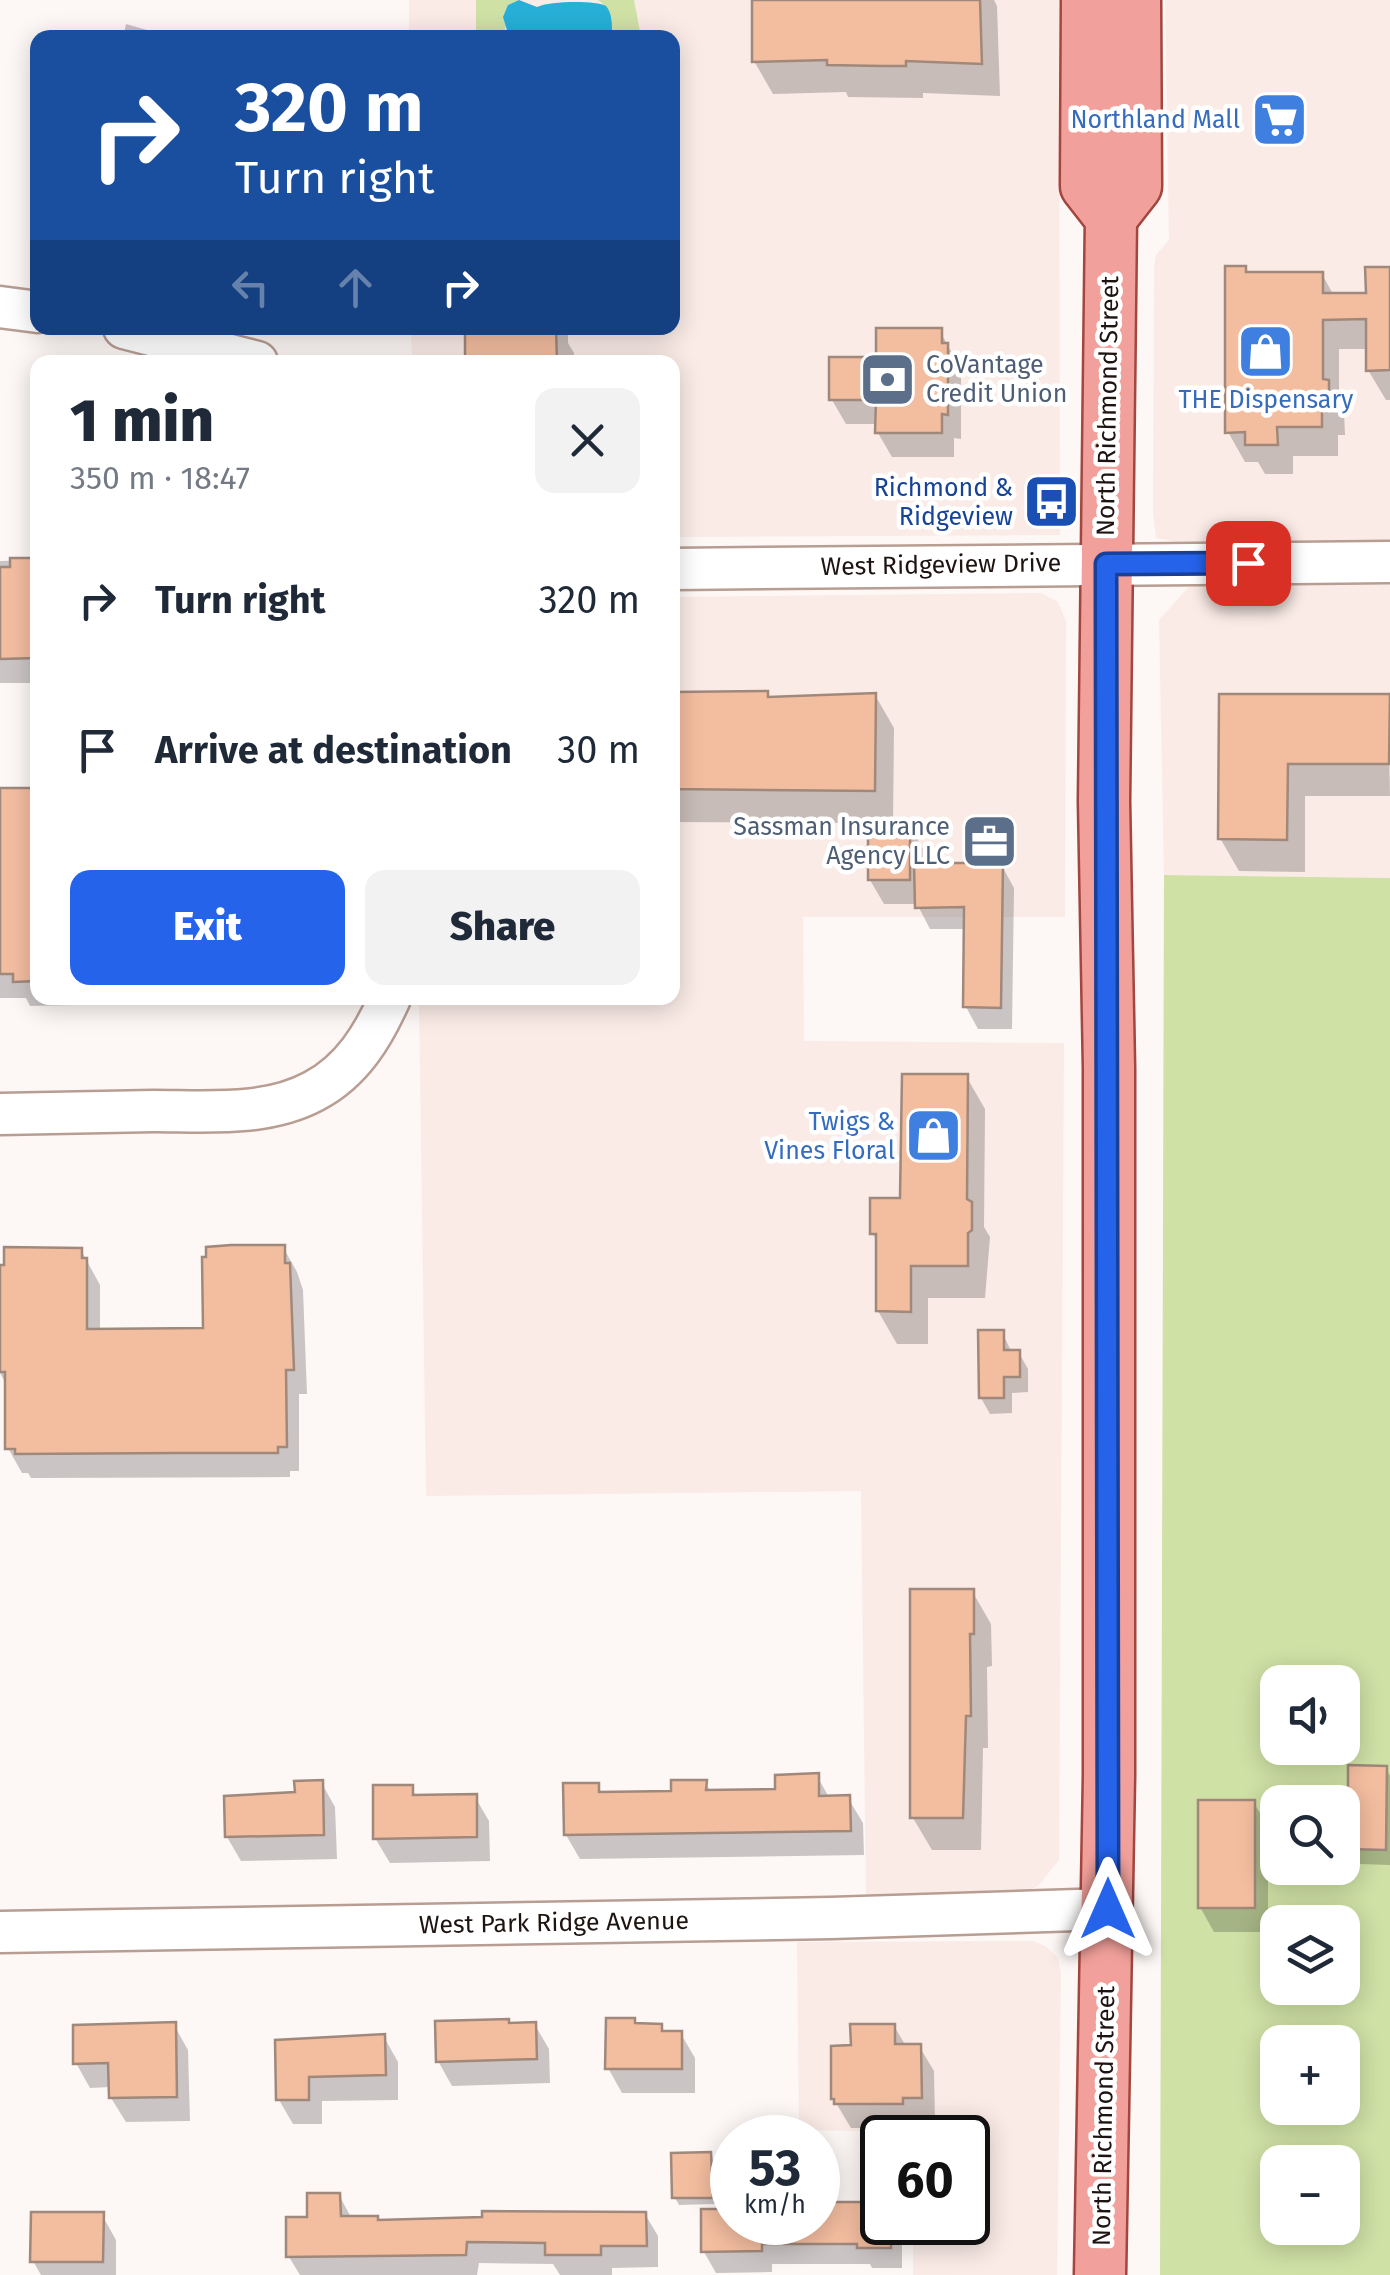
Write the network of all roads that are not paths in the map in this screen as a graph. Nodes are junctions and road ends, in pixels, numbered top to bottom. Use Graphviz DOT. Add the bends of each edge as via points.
graph roads {
  1 [pos="1087,0"];
  2 [pos="1135,0"];
  3 [pos="1110,218"];
  4 [pos="0,307"];
  5 [pos="30,311"];
  6 [pos="151,335"];
  7 [pos="230,355"];
  8 [pos="1390,562"];
  9 [pos="1106,564"];
  10 [pos="680,569"];
  11 [pos="387,1005"];
  12 [pos="0,1114"];
  13 [pos="1108,1909"];
  14 [pos="0,1932"];
  15 [pos="1100,2275"];
  1 -- 3 [label="main road" via="1086,186"];
  2 -- 3 [label="main road" via="1136,186"];
  3 -- 9 [label="main road, North Richmond Street"];
  4 -- 5 [label="street"];
  6 -- 7 [label="street"];
  8 -- 9 [label="street, West Ridgeview Drive"];
  9 -- 10 [label="street, West Ridgeview Drive"];
  9 -- 13 [label="main road, North Richmond Street"];
  11 -- 12 [label="street" via="358,1054 313,1092 287,1101 238,1110"];
  13 -- 14 [label="street, West Park Ridge Avenue"];
  13 -- 15 [label="main road, North Richmond Street"];
}
